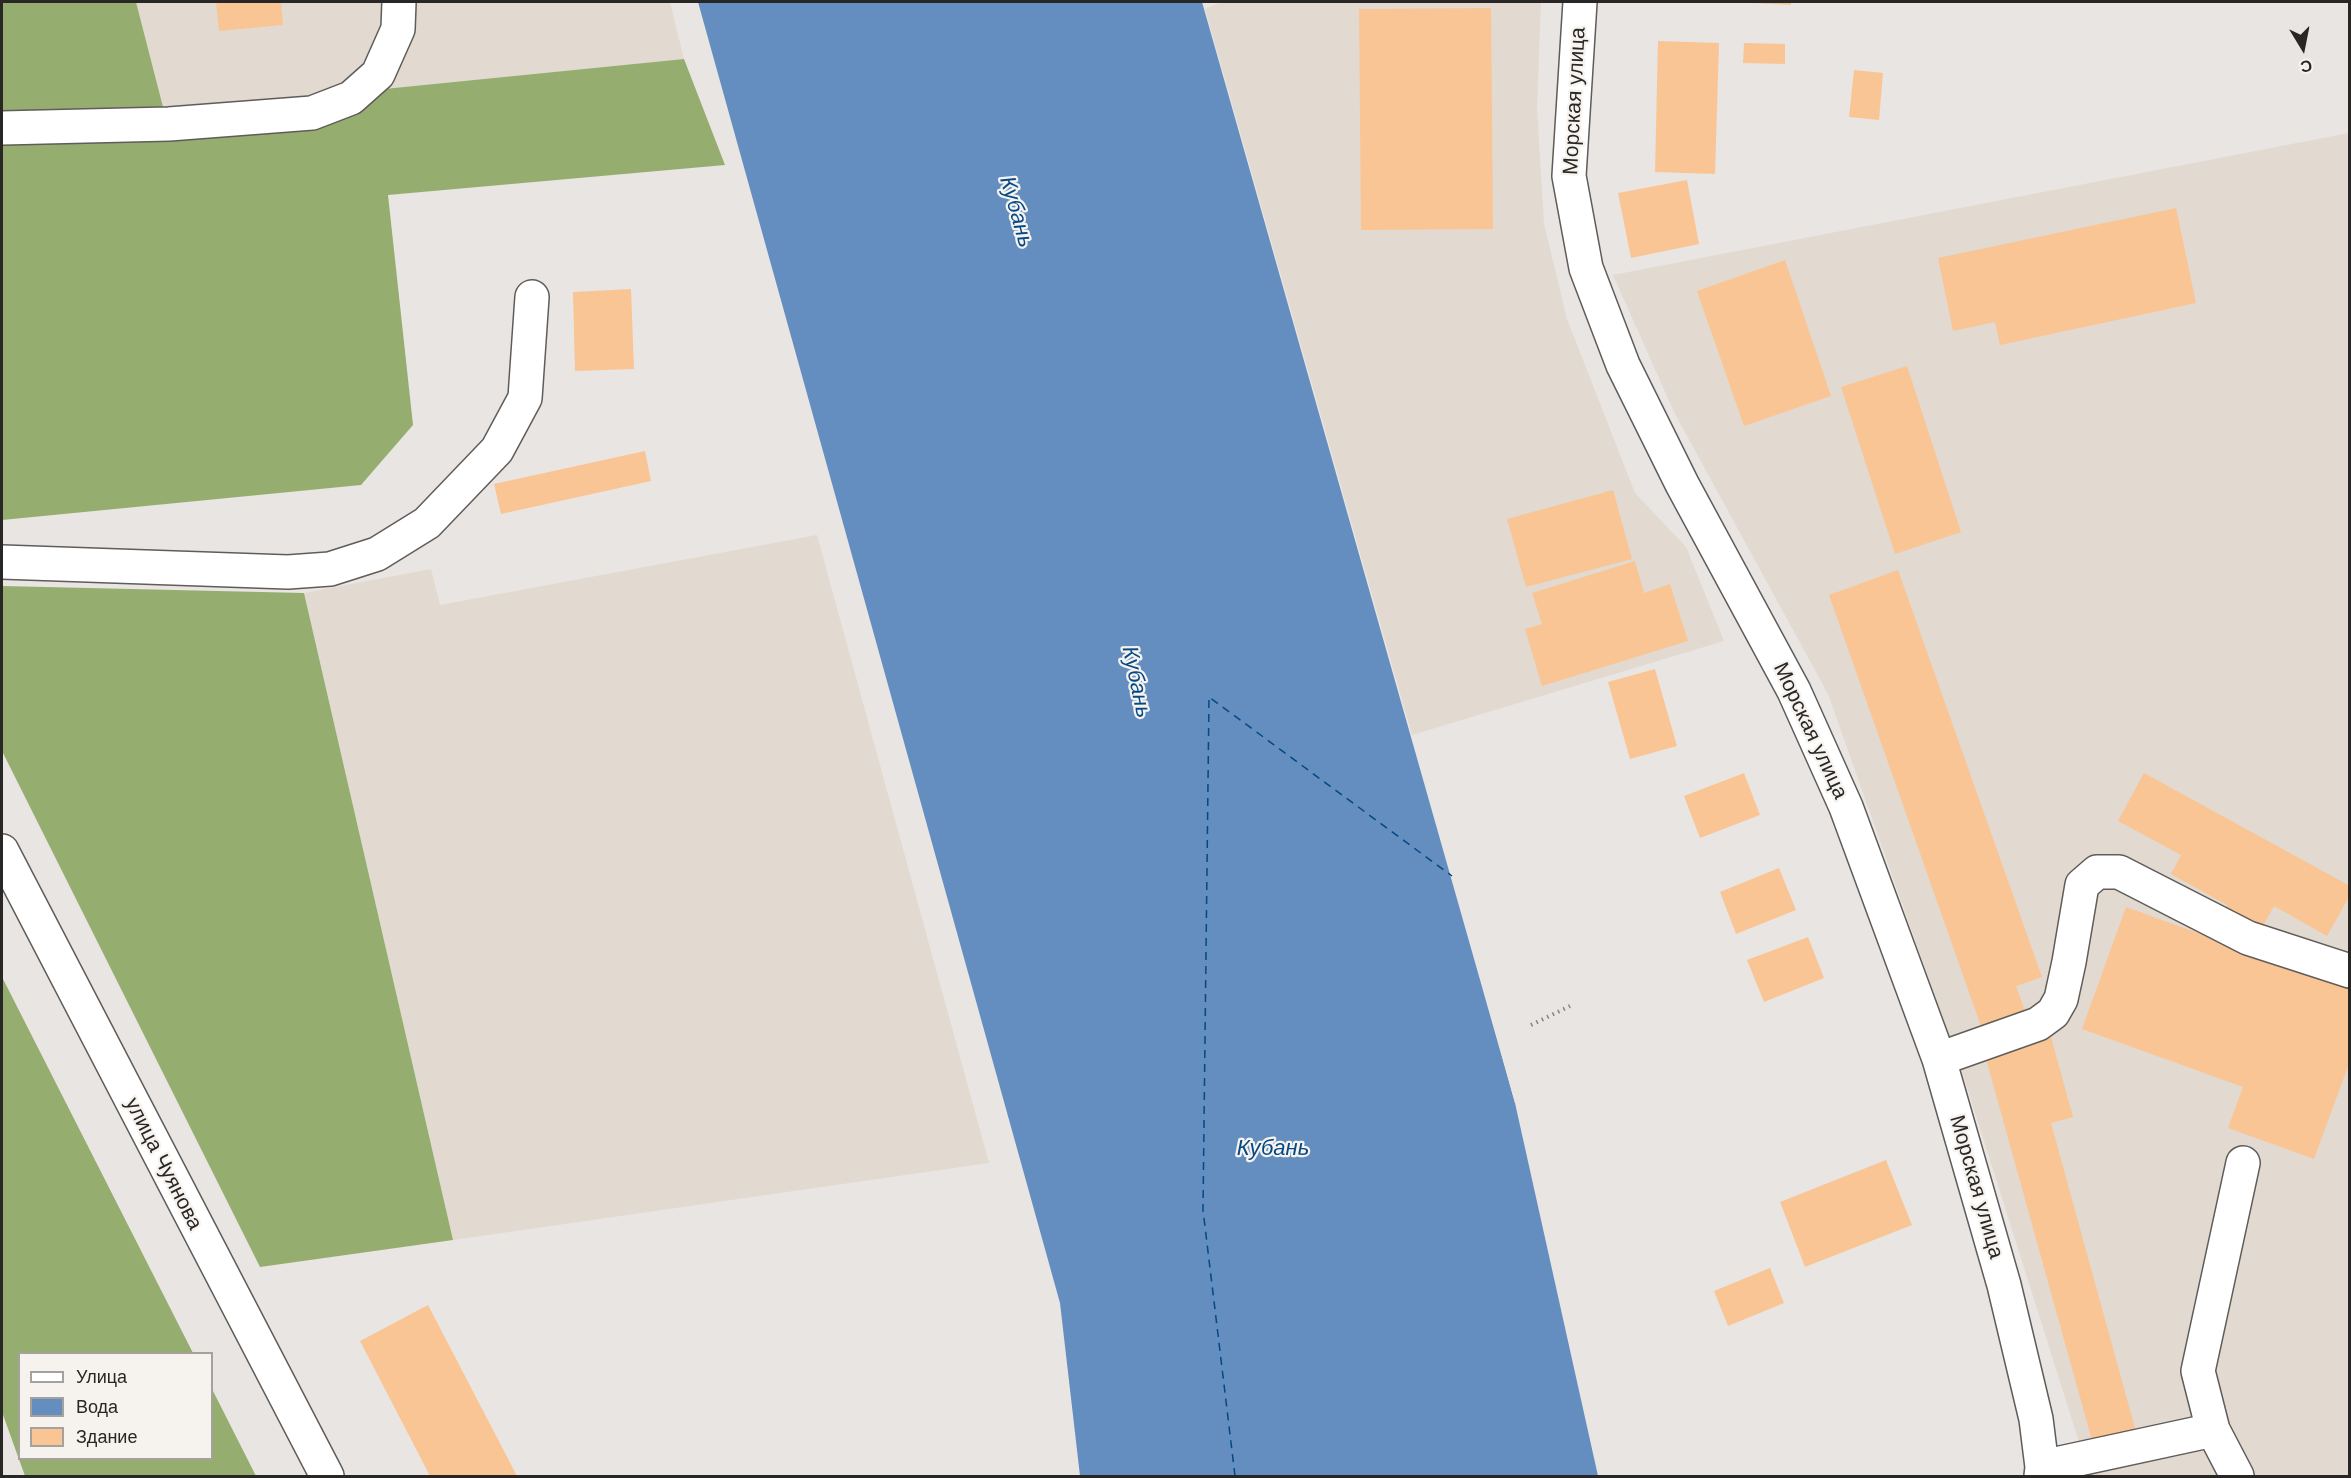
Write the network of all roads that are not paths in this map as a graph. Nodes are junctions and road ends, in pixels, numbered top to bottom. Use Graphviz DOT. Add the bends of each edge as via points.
graph roads {
  1 [pos="399,2"];
  2 [pos="1580,2"];
  3 [pos="2,128"];
  4 [pos="532,297"];
  5 [pos="2,562"];
  6 [pos="2,851"];
  7 [pos="2349,971"];
  8 [pos="1940,1059"];
  9 [pos="2243,1163"];
  10 [pos="2213,1430"];
  11 [pos="2042,1472"];
  12 [pos="327,1476"];
  13 [pos="2236,1476"];
  1 -- 3 [label="street" via="398,29 378,74 351,98 312,113 169,124"];
  2 -- 8 [label="street, Морская улица" via="1569,176 1586,268 1623,365 1682,484 1794,691 1846,807"];
  4 -- 5 [label="street" via="525,398 497,450 428,523 377,554 330,569 288,572"];
  6 -- 12 [label="street, улица Чуянова"];
  7 -- 8 [label="street" via="2248,938 2119,872 2097,872 2082,885 2061,999 2053,1013 2038,1024"];
  8 -- 11 [label="street, Морская улица" via="2004,1285 2036,1419"];
  9 -- 10 [label="street" via="2198,1371"];
  10 -- 11 [label="street"];
  10 -- 13 [label="street"];
}
